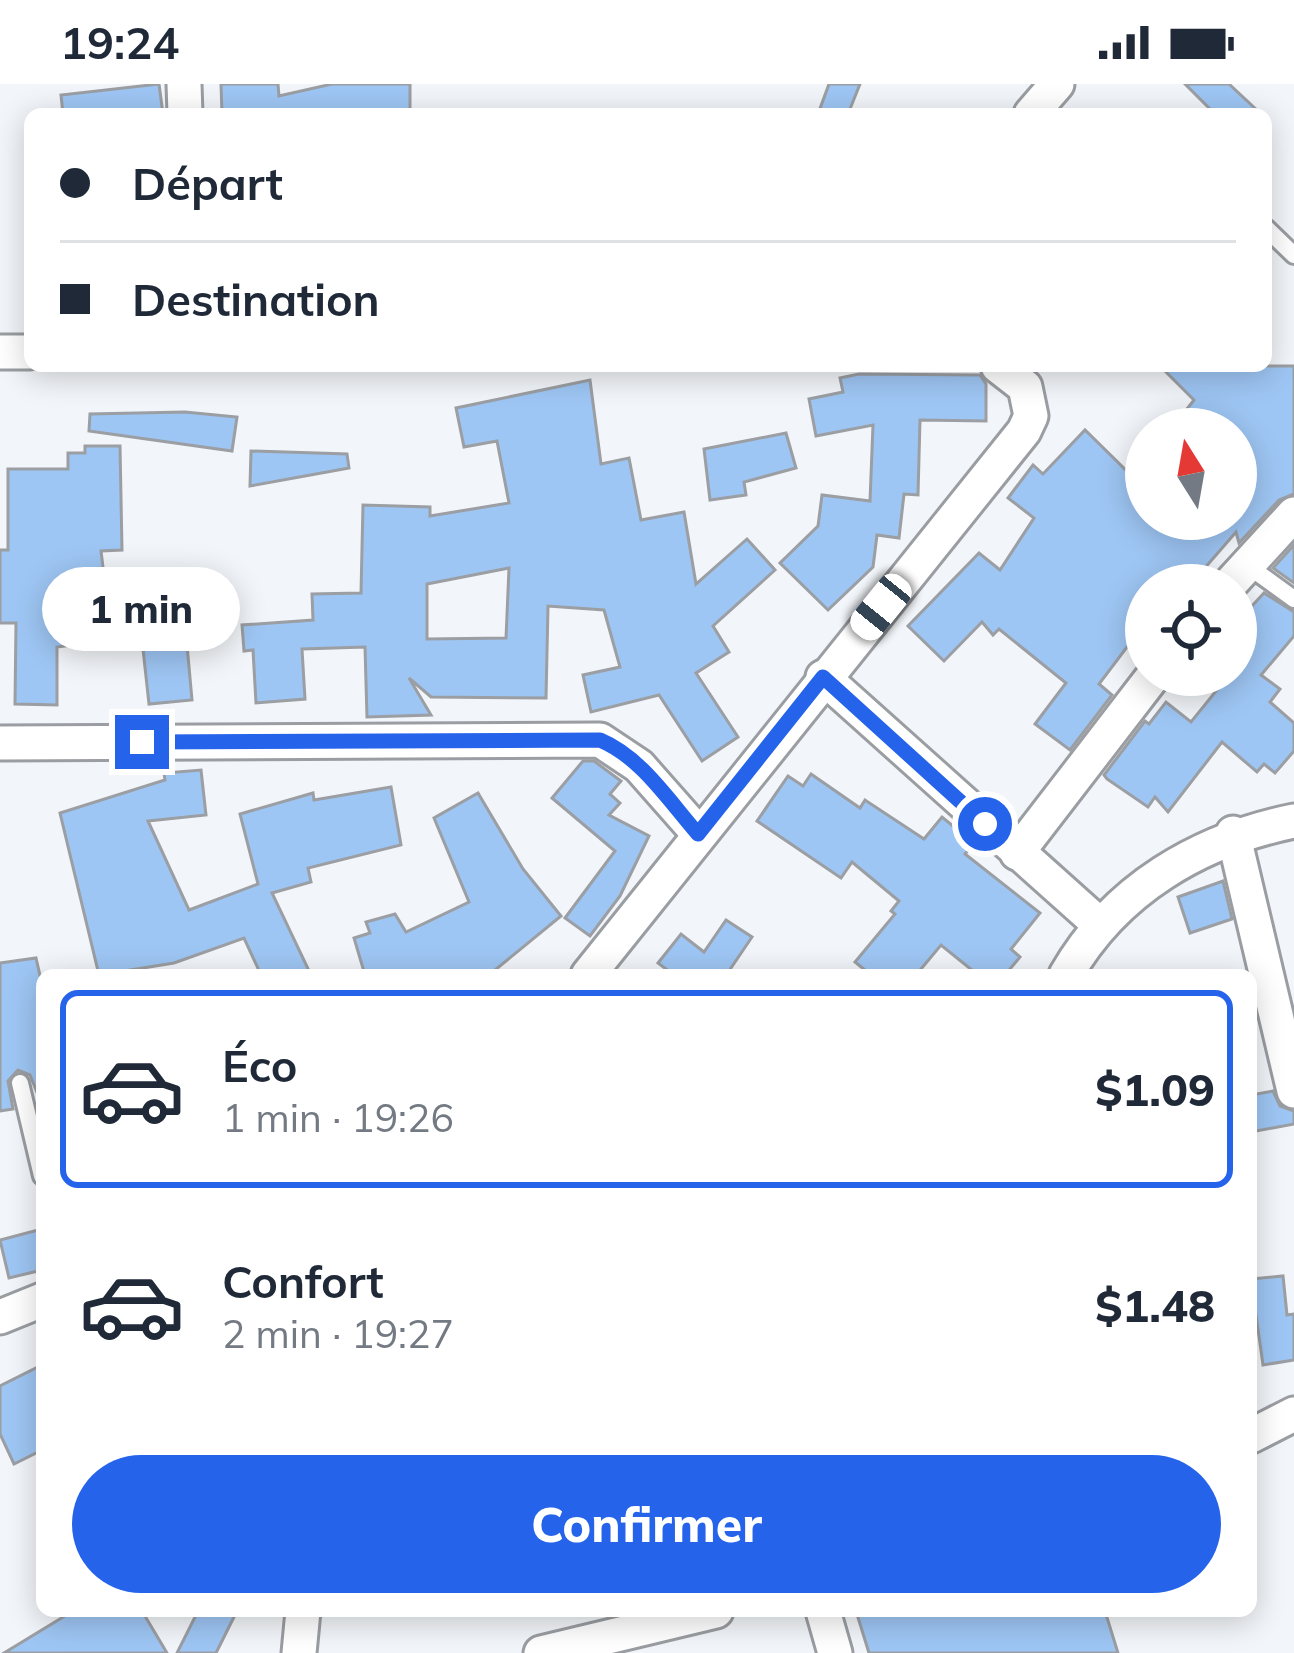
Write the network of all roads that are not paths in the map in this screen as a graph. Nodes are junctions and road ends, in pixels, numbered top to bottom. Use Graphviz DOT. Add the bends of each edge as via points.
graph roads {
  1 [pos="1057,84"];
  2 [pos="1036,108"];
  3 [pos="1272,234"];
  4 [pos="1294,255"];
  5 [pos="1006,372"];
  6 [pos="1294,514"];
  7 [pos="1247,564"];
  8 [pos="1257,583"];
  9 [pos="1294,599"];
  10 [pos="823,677"];
  11 [pos="1138,696"];
  12 [pos="0,743"];
  13 [pos="1294,820"];
  14 [pos="1233,833"];
  15 [pos="698,834"];
  16 [pos="1017,853"];
  17 [pos="1100,925"];
  18 [pos="593,969"];
  19 [pos="1070,969"];
  20 [pos="20,1083"];
  21 [pos="1294,1091"];
  22 [pos="36,1151"];
  23 [pos="36,1302"];
  24 [pos="0,1316"];
  25 [pos="1294,1414"];
  26 [pos="1257,1433"];
  27 [pos="302,1617"];
  28 [pos="691,1617"];
  29 [pos="825,1617"];
  30 [pos="299,1653"];
  31 [pos="541,1653"];
  32 [pos="836,1653"];
  1 -- 2 [label="street"];
  3 -- 4 [label="lane"];
  5 -- 10 [label="street" via="1025,387 1031,416 1024,431"];
  6 -- 7 [label="street"];
  8 -- 9 [label="lane"];
  10 -- 15 [label="street"];
  10 -- 16 [label="street"];
  11 -- 16 [label="street"];
  12 -- 15 [label="street" via="600,740 620,748"];
  13 -- 14 [label="street"];
  14 -- 17 [label="street"];
  14 -- 21 [label="street"];
  15 -- 18 [label="street"];
  16 -- 17 [label="street"];
  17 -- 19 [label="street"];
  20 -- 22 [label="lane"];
  23 -- 24 [label="street"];
  25 -- 26 [label="street"];
  27 -- 30 [label="street"];
  28 -- 31 [label="street"];
  29 -- 32 [label="street"];
}
